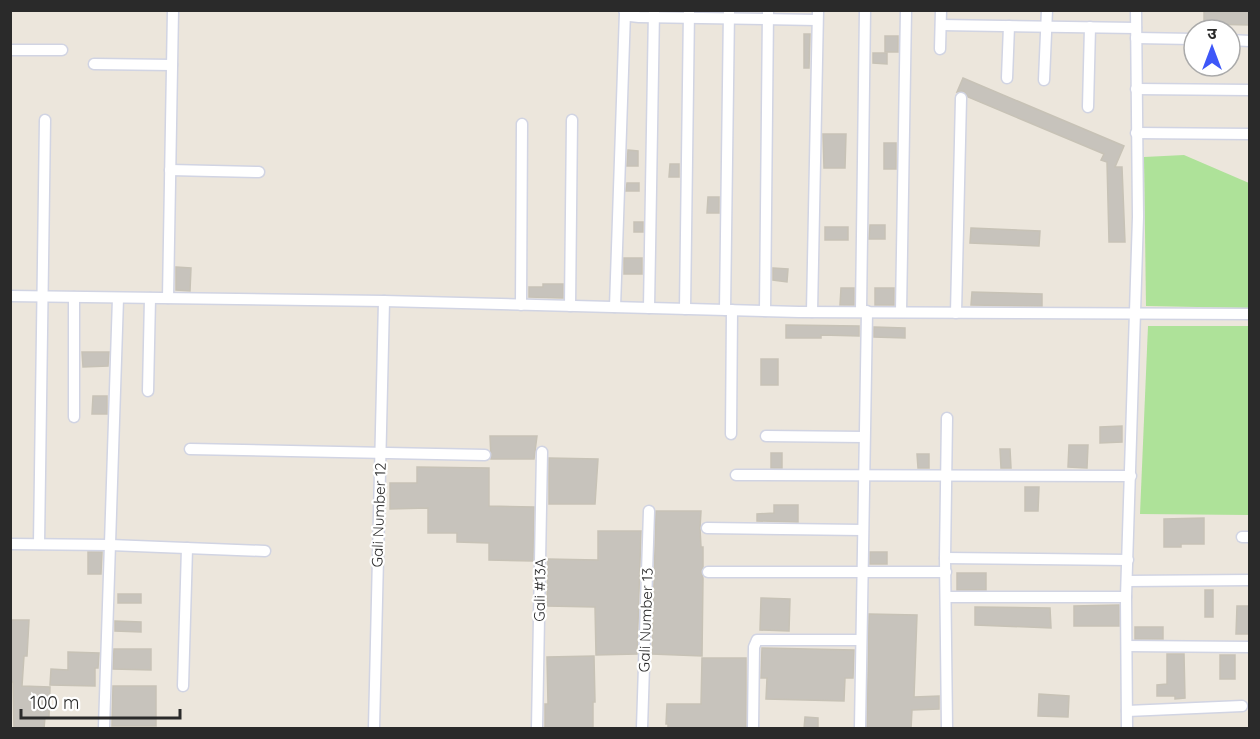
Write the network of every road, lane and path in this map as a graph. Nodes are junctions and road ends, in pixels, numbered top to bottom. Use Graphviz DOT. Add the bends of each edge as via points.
graph roads {
  1 [pos="173,10"];
  2 [pos="866,10"];
  3 [pos="906,10"];
  4 [pos="941,10"];
  5 [pos="1047,10"];
  6 [pos="1136,10"];
  7 [pos="625,11"];
  8 [pos="654,14"];
  9 [pos="689,14"];
  10 [pos="729,14"];
  11 [pos="768,15"];
  12 [pos="817,15"];
  13 [pos="941,25"];
  14 [pos="1009,26"];
  15 [pos="1046,27"];
  16 [pos="1090,27"];
  17 [pos="1136,33"];
  18 [pos="1182,38"];
  19 [pos="940,49"];
  20 [pos="10,50"];
  21 [pos="62,50"];
  22 [pos="94,64"];
  23 [pos="172,65"];
  24 [pos="1007,78"];
  25 [pos="1044,80"];
  26 [pos="1136,89"];
  27 [pos="1250,90"];
  28 [pos="961,98"];
  29 [pos="1088,107"];
  30 [pos="45,120"];
  31 [pos="572,120"];
  32 [pos="522,124"];
  33 [pos="1137,133"];
  34 [pos="1250,134"];
  35 [pos="170,170"];
  36 [pos="260,172"];
  37 [pos="10,296"];
  38 [pos="43,297"];
  39 [pos="74,297"];
  40 [pos="118,298"];
  41 [pos="150,298"];
  42 [pos="168,298"];
  43 [pos="384,301"];
  44 [pos="521,305"];
  45 [pos="570,306"];
  46 [pos="615,307"];
  47 [pos="649,308"];
  48 [pos="685,309"];
  49 [pos="729,310"];
  50 [pos="765,311"];
  51 [pos="864,311"];
  52 [pos="812,312"];
  53 [pos="901,312"];
  54 [pos="956,313"];
  55 [pos="1135,313"];
  56 [pos="1250,314"];
  57 [pos="148,392"];
  58 [pos="74,417"];
  59 [pos="947,418"];
  60 [pos="731,434"];
  61 [pos="766,436"];
  62 [pos="864,437"];
  63 [pos="190,450"];
  64 [pos="381,453"];
  65 [pos="542,453"];
  66 [pos="485,455"];
  67 [pos="736,475"];
  68 [pos="863,476"];
  69 [pos="946,476"];
  70 [pos="1131,476"];
  71 [pos="649,511"];
  72 [pos="707,528"];
  73 [pos="862,530"];
  74 [pos="10,544"];
  75 [pos="39,544"];
  76 [pos="110,545"];
  77 [pos="187,548"];
  78 [pos="265,551"];
  79 [pos="945,558"];
  80 [pos="1128,560"];
  81 [pos="708,572"];
  82 [pos="862,572"];
  83 [pos="946,572"];
  84 [pos="1250,580"];
  85 [pos="1128,581"];
  86 [pos="946,597"];
  87 [pos="1126,597"];
  88 [pos="861,640"];
  89 [pos="1127,646"];
  90 [pos="1250,647"];
  91 [pos="183,686"];
  92 [pos="1242,706"];
  93 [pos="1127,711"];
  94 [pos="104,729"];
  95 [pos="374,729"];
  96 [pos="537,729"];
  97 [pos="642,729"];
  98 [pos="753,729"];
  99 [pos="860,729"];
  100 [pos="947,729"];
  101 [pos="1127,729"];
  1 -- 23 [label="street"];
  2 -- 51 [label="street"];
  3 -- 53 [label="street"];
  4 -- 13 [label="street"];
  5 -- 15 [label="street"];
  6 -- 17 [label="street"];
  7 -- 8 [label="street" via="630,16"];
  7 -- 46 [label="street"];
  8 -- 9 [label="street"];
  8 -- 47 [label="street"];
  9 -- 10 [label="street"];
  9 -- 48 [label="street"];
  10 -- 11 [label="street"];
  10 -- 49 [label="street"];
  11 -- 12 [label="street"];
  11 -- 50 [label="street"];
  12 -- 52 [label="street"];
  13 -- 14 [label="street"];
  13 -- 19 [label="street"];
  14 -- 15 [label="street"];
  14 -- 24 [label="street"];
  15 -- 16 [label="street"];
  15 -- 25 [label="street"];
  16 -- 17 [label="street"];
  16 -- 29 [label="street"];
  17 -- 18 [label="street"];
  17 -- 26 [label="street"];
  20 -- 21 [label="street"];
  22 -- 23 [label="street"];
  23 -- 35 [label="street"];
  26 -- 27 [label="street"];
  26 -- 33 [label="street"];
  28 -- 54 [label="street"];
  30 -- 38 [label="street"];
  31 -- 45 [label="street"];
  32 -- 44 [label="street"];
  33 -- 34 [label="street"];
  33 -- 55 [label="street"];
  35 -- 36 [label="street"];
  35 -- 42 [label="street"];
  37 -- 38 [label="street"];
  38 -- 39 [label="street"];
  38 -- 75 [label="street"];
  39 -- 40 [label="street"];
  39 -- 58 [label="street"];
  40 -- 41 [label="street"];
  40 -- 76 [label="street"];
  41 -- 42 [label="street"];
  41 -- 57 [label="street"];
  42 -- 43 [label="street"];
  43 -- 44 [label="street"];
  43 -- 64 [label="street, Gali Number 12"];
  44 -- 45 [label="street"];
  45 -- 46 [label="street"];
  46 -- 47 [label="street"];
  47 -- 48 [label="street"];
  48 -- 49 [label="street"];
  49 -- 50 [label="street"];
  49 -- 60 [label="street"];
  50 -- 52 [label="street"];
  51 -- 52 [label="street"];
  51 -- 53 [label="street"];
  51 -- 62 [label="street"];
  53 -- 54 [label="street"];
  54 -- 55 [label="street"];
  55 -- 56 [label="street"];
  55 -- 70 [label="street"];
  59 -- 69 [label="street"];
  61 -- 62 [label="street"];
  62 -- 68 [label="street"];
  63 -- 64 [label="street"];
  64 -- 66 [label="street"];
  64 -- 95 [label="street, Gali Number 12"];
  65 -- 96 [label="street, Gali #13A"];
  67 -- 68 [label="street"];
  68 -- 69 [label="street"];
  68 -- 73 [label="street"];
  69 -- 70 [label="street"];
  69 -- 79 [label="street"];
  70 -- 80 [label="street"];
  71 -- 97 [label="street, Gali Number 13"];
  72 -- 73 [label="street"];
  73 -- 82 [label="street"];
  74 -- 75 [label="street"];
  75 -- 76 [label="street"];
  76 -- 77 [label="street"];
  76 -- 94 [label="street"];
  77 -- 78 [label="street"];
  77 -- 91 [label="street"];
  79 -- 80 [label="street"];
  79 -- 83 [label="street"];
  80 -- 85 [label="street"];
  81 -- 82 [label="street"];
  82 -- 83 [label="street"];
  82 -- 88 [label="street"];
  83 -- 86 [label="street"];
  84 -- 85 [label="street"];
  85 -- 87 [label="street"];
  86 -- 87 [label="street"];
  86 -- 100 [label="street"];
  87 -- 89 [label="street"];
  88 -- 98 [label="street" via="757,640"];
  88 -- 99 [label="street"];
  89 -- 90 [label="street"];
  89 -- 93 [label="street"];
  92 -- 93 [label="street"];
  93 -- 101 [label="street"];
}
